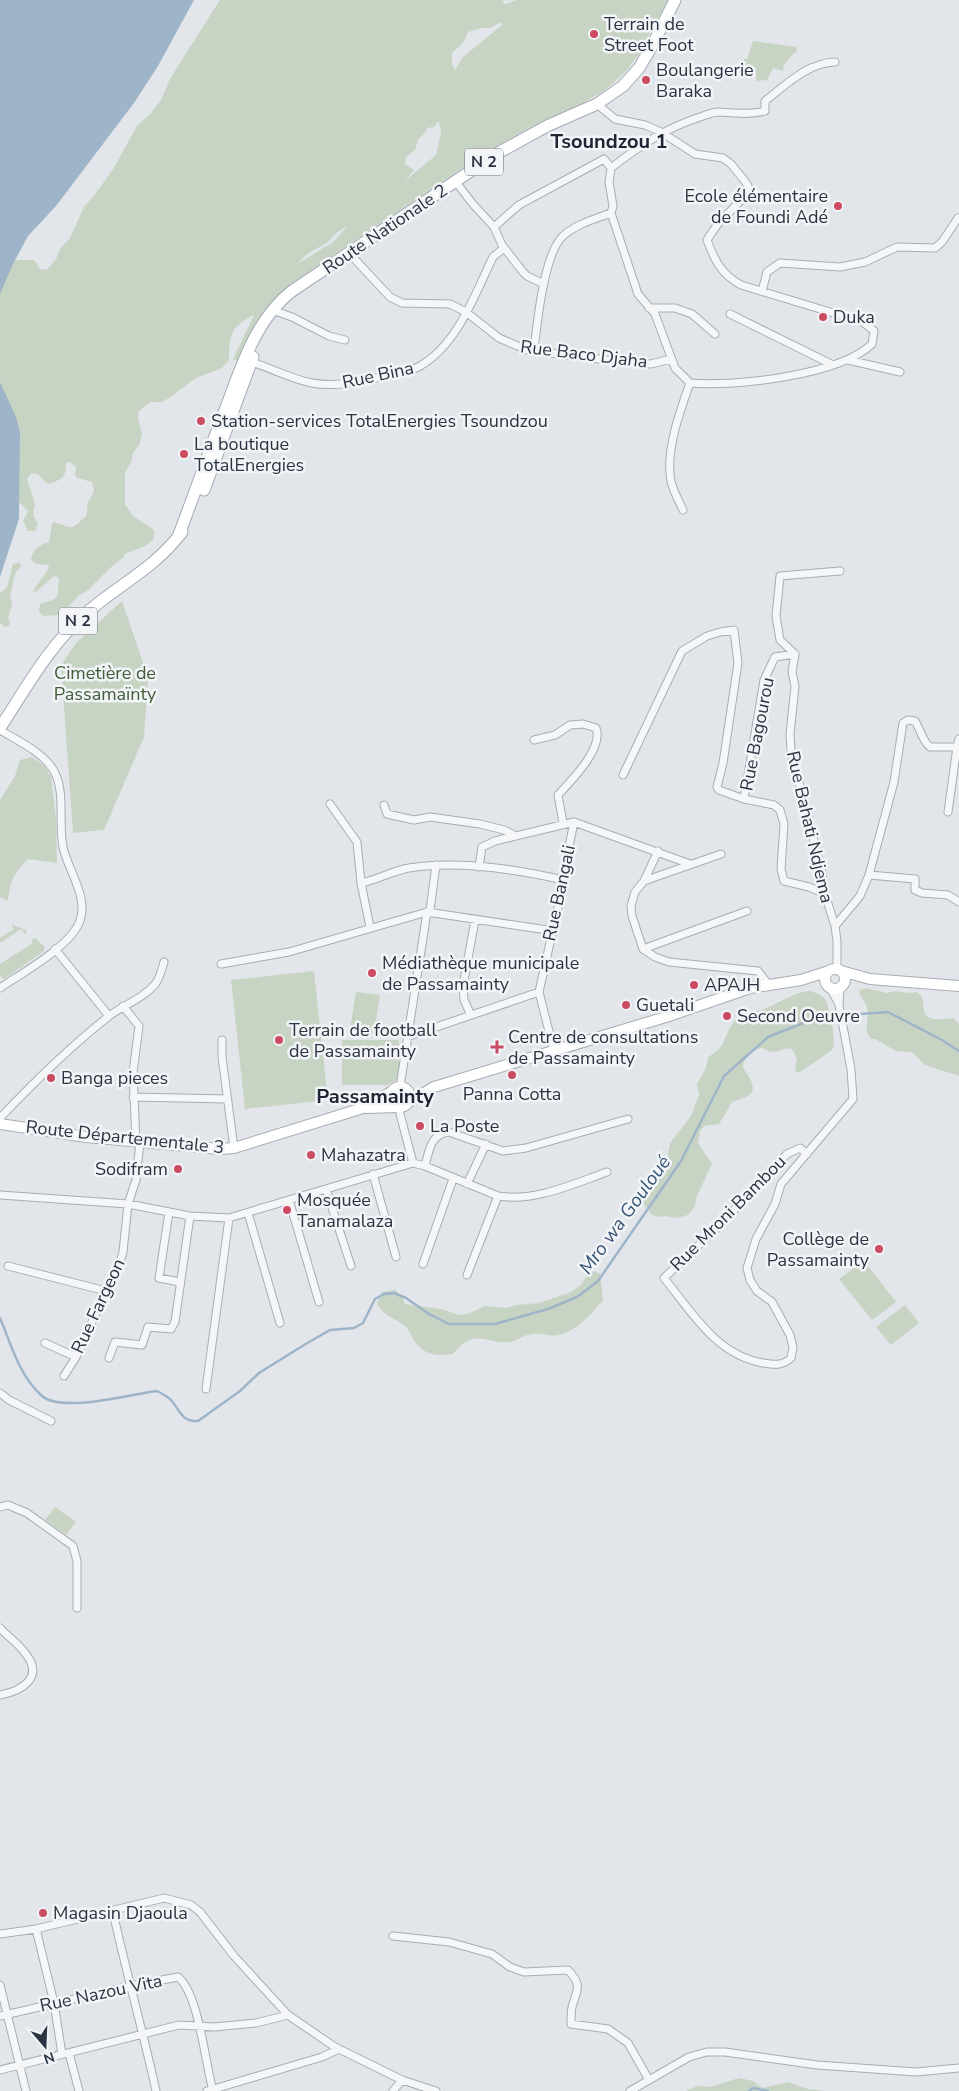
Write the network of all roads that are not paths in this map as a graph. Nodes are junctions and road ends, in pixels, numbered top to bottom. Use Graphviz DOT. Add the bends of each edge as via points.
graph roads {
  1 [pos="675,0"];
  2 [pos="834,62"];
  3 [pos="597,104"];
  4 [pos="661,132"];
  5 [pos="611,168"];
  6 [pos="456,182"];
  7 [pos="611,213"];
  8 [pos="958,218"];
  9 [pos="494,227"];
  10 [pos="504,248"];
  11 [pos="349,253"];
  12 [pos="544,284"];
  13 [pos="762,290"];
  14 [pos="650,308"];
  15 [pos="272,311"];
  16 [pos="466,312"];
  17 [pos="730,314"];
  18 [pos="715,334"];
  19 [pos="345,340"];
  20 [pos="534,350"];
  21 [pos="671,359"];
  22 [pos="848,360"];
  23 [pos="251,362"];
  24 [pos="831,364"];
  25 [pos="900,372"];
  26 [pos="690,384"];
  27 [pos="228,400"];
  28 [pos="224,434"];
  29 [pos="683,510"];
  30 [pos="178,537"];
  31 [pos="840,571"];
  32 [pos="795,654"];
  33 [pos="0,729"];
  34 [pos="959,738"];
  35 [pos="534,740"];
  36 [pos="957,747"];
  37 [pos="623,775"];
  38 [pos="744,799"];
  39 [pos="330,804"];
  40 [pos="384,805"];
  41 [pos="948,812"];
  42 [pos="574,822"];
  43 [pos="563,823"];
  44 [pos="516,836"];
  45 [pos="658,851"];
  46 [pos="720,854"];
  47 [pos="690,864"];
  48 [pos="436,865"];
  49 [pos="479,867"];
  50 [pos="870,875"];
  51 [pos="564,880"];
  52 [pos="644,881"];
  53 [pos="361,883"];
  54 [pos="825,894"];
  55 [pos="959,902"];
  56 [pos="747,911"];
  57 [pos="428,912"];
  58 [pos="475,920"];
  59 [pos="835,926"];
  60 [pos="370,927"];
  61 [pos="554,932"];
  62 [pos="55,949"];
  63 [pos="644,949"];
  64 [pos="164,962"];
  65 [pos="221,964"];
  66 [pos="836,971"];
  67 [pos="870,979"];
  68 [pos="801,980"];
  69 [pos="768,984"];
  70 [pos="959,986"];
  71 [pos="835,987"];
  72 [pos="0,988"];
  73 [pos="539,992"];
  74 [pos="123,1006"];
  75 [pos="472,1015"];
  76 [pos="109,1016"];
  77 [pos="407,1037"];
  78 [pos="222,1040"];
  79 [pos="554,1051"];
  80 [pos="434,1087"];
  81 [pos="399,1090"];
  82 [pos="133,1097"];
  83 [pos="227,1099"];
  84 [pos="402,1105"];
  85 [pos="363,1108"];
  86 [pos="0,1118"];
  87 [pos="628,1119"];
  88 [pos="0,1124"];
  89 [pos="138,1142"];
  90 [pos="486,1144"];
  91 [pos="234,1148"];
  92 [pos="806,1154"];
  93 [pos="413,1163"];
  94 [pos="425,1166"];
  95 [pos="607,1172"];
  96 [pos="373,1174"];
  97 [pos="453,1179"];
  98 [pos="467,1184"];
  99 [pos="326,1189"];
  100 [pos="0,1195"];
  101 [pos="498,1196"];
  102 [pos="289,1200"];
  103 [pos="128,1204"];
  104 [pos="169,1212"];
  105 [pos="248,1213"];
  106 [pos="190,1216"];
  107 [pos="229,1218"];
  108 [pos="396,1257"];
  109 [pos="423,1264"];
  110 [pos="8,1266"];
  111 [pos="351,1266"];
  112 [pos="468,1275"];
  113 [pos="180,1282"];
  114 [pos="106,1291"];
  115 [pos="319,1302"];
  116 [pos="280,1323"];
  117 [pos="45,1343"];
  118 [pos="76,1357"];
  119 [pos="109,1358"];
  120 [pos="64,1376"];
  121 [pos="206,1389"];
  122 [pos="0,1392"];
  123 [pos="51,1421"];
  124 [pos="0,1507"];
  125 [pos="76,1608"];
  126 [pos="0,1628"];
  127 [pos="0,1695"];
  128 [pos="112,1912"];
  129 [pos="36,1929"];
  130 [pos="0,1934"];
  131 [pos="394,1936"];
  132 [pos="0,1985"];
  133 [pos="130,1986"];
  134 [pos="54,2003"];
  135 [pos="3,2015"];
  136 [pos="288,2015"];
  137 [pos="199,2026"];
  138 [pos="144,2034"];
  139 [pos="339,2049"];
  140 [pos="65,2053"];
  141 [pos="19,2066"];
  142 [pos="959,2068"];
  143 [pos="0,2070"];
  144 [pos="402,2080"];
  145 [pos="649,2080"];
  146 [pos="211,2090"];
  147 [pos="26,2091"];
  148 [pos="79,2091"];
  149 [pos="156,2091"];
  150 [pos="393,2091"];
  151 [pos="436,2091"];
  152 [pos="630,2091"];
  1 -- 3 [label="main road, Route Nationale 2 / N 2" via="652,46 631,78"];
  2 -- 4 [label="street" via="814,66 792,80 765,101 764,111 709,114"];
  3 -- 4 [label="street" via="615,119"];
  3 -- 6 [label="main road, Route Nationale 2 / N 2" via="524,138"];
  4 -- 5 [label="street"];
  4 -- 13 [label="street" via="696,154 723,158 748,186 749,192 707,240 717,265 729,278"];
  5 -- 7 [label="street"];
  5 -- 9 [label="street" via="604,159 519,205"];
  6 -- 9 [label="street"];
  6 -- 11 [label="main road, Route Nationale 2 / N 2"];
  7 -- 12 [label="street" via="575,227 562,237"];
  7 -- 14 [label="street" via="638,294"];
  8 -- 13 [label="street" via="935,248 897,247 865,262 840,267 780,263 767,272"];
  9 -- 10 [label="street"];
  10 -- 12 [label="street" via="527,276"];
  10 -- 16 [label="street, Rue Bina" via="493,257"];
  11 -- 15 [label="main road, Route Nationale 2 / N 2" via="292,291"];
  11 -- 16 [label="street, Rue Baco Djaha" via="390,297 402,303 450,304"];
  12 -- 20 [label="street"];
  13 -- 22 [label="street" via="870,326 874,331 872,344"];
  14 -- 18 [label="street" via="675,308 692,314"];
  14 -- 21 [label="street" via="658,319"];
  15 -- 19 [label="street"];
  15 -- 23 [label="main road, Route Nationale 2 / N 2"];
  15 -- 27 [label="main road, Route Nationale 2 / N 2" via="253,342"];
  16 -- 20 [label="street, Rue Baco Djaha" via="510,344"];
  16 -- 23 [label="street, Rue Bina" via="441,350 431,358 418,367 370,380 313,383"];
  17 -- 24 [label="street"];
  20 -- 21 [label="street, Rue Baco Djaha" via="630,363 651,364"];
  21 -- 26 [label="street"];
  22 -- 24 [label="street"];
  22 -- 25 [label="street"];
  23 -- 28 [label="main road, Route Nationale 2 / N 2"];
  24 -- 26 [label="street" via="771,379"];
  26 -- 29 [label="street" via="671,446 669,465 671,482"];
  27 -- 28 [label="main road, N 2"];
  27 -- 30 [label="main road, Route Nationale 2 / N 2"];
  28 -- 30 [label="main road, Route Nationale 2 / N 2" via="205,488"];
  30 -- 33 [label="main road, Route Nationale 2 / N 2" via="154,564 101,601 60,639"];
  31 -- 32 [label="street" via="780,576 776,616 780,640"];
  32 -- 38 [label="street, Rue Bagourou" via="775,657 764,680"];
  32 -- 54 [label="street, Rue Bahati Ndjema" via="790,751"];
  33 -- 62 [label="street" via="40,756 55,772 58,783 60,835 82,900 76,930"];
  34 -- 36 [label="street"];
  35 -- 43 [label="street" via="554,735 570,725 594,726 598,732 587,761 558,795"];
  36 -- 41 [label="street"];
  36 -- 50 [label="street" via="930,747 915,721 903,723 894,782"];
  37 -- 38 [label="street" via="682,651 706,636 734,630 738,663 717,787"];
  38 -- 54 [label="street, Rue Bagourou" via="774,805 780,810 784,824 781,870 784,882"];
  39 -- 53 [label="street" via="357,842"];
  40 -- 44 [label="street" via="386,814 414,820 430,817 480,824"];
  42 -- 43 [label="street"];
  42 -- 45 [label="street"];
  42 -- 51 [label="street, Rue Bangali"];
  43 -- 44 [label="street"];
  44 -- 49 [label="street" via="482,847"];
  45 -- 47 [label="street"];
  45 -- 52 [label="street"];
  46 -- 47 [label="street"];
  47 -- 52 [label="street"];
  48 -- 49 [label="street"];
  48 -- 53 [label="street" via="406,869"];
  48 -- 57 [label="street"];
  49 -- 51 [label="street" via="524,871"];
  50 -- 55 [label="street" via="915,879 915,890 948,895"];
  50 -- 59 [label="street" via="860,896"];
  51 -- 61 [label="street, Rue Bangali"];
  52 -- 63 [label="street" via="630,906"];
  53 -- 60 [label="street"];
  54 -- 59 [label="street, Rue Bahati Ndjema"];
  56 -- 63 [label="street"];
  57 -- 58 [label="street"];
  57 -- 60 [label="street"];
  57 -- 77 [label="street"];
  58 -- 61 [label="street"];
  58 -- 75 [label="street" via="463,986 464,1000"];
  59 -- 66 [label="street, Rue Bahati Ndjema"];
  60 -- 65 [label="street" via="289,952"];
  61 -- 73 [label="street, Rue Bangali"];
  62 -- 72 [label="street"];
  62 -- 76 [label="street"];
  63 -- 69 [label="street" via="669,962 758,971"];
  64 -- 74 [label="street" via="155,984"];
  66 -- 67 [label="main road, Route Départementale 3"];
  66 -- 68 [label="main road, Route Départementale 3"];
  66 -- 71 [label="main road" via="845,980"];
  66 -- 71 [label="main road" via="825,979"];
  67 -- 70 [label="main road, Route Départementale 3"];
  67 -- 71 [label="main road, Route Départementale 3"];
  68 -- 69 [label="main road, Route Départementale 3"];
  68 -- 71 [label="main road, Route Départementale 3"];
  69 -- 79 [label="main road, Route Départementale 3"];
  71 -- 92 [label="street" via="851,1069 853,1099"];
  73 -- 75 [label="street"];
  73 -- 79 [label="street, Rue Bangali"];
  74 -- 76 [label="street"];
  74 -- 82 [label="street, Rue Fargeon" via="139,1026 134,1055"];
  75 -- 77 [label="street"];
  76 -- 86 [label="street" via="56,1060"];
  77 -- 81 [label="street"];
  78 -- 83 [label="street"];
  79 -- 80 [label="main road, Route Départementale 3"];
  80 -- 81 [label="main road, Route Départementale 3"];
  80 -- 84 [label="main road, Route Départementale 3"];
  81 -- 84 [label="main road" via="410,1095"];
  81 -- 84 [label="main road" via="390,1099"];
  81 -- 85 [label="main road, Route Départementale 3"];
  82 -- 83 [label="street"];
  82 -- 89 [label="street, Rue Fargeon"];
  83 -- 91 [label="street"];
  84 -- 85 [label="main road, Route Départementale 3"];
  84 -- 93 [label="street" via="400,1114"];
  85 -- 91 [label="main road, Route Départementale 3"];
  87 -- 90 [label="street" via="526,1148 502,1151"];
  88 -- 89 [label="main road, Route Départementale 3"];
  89 -- 91 [label="main road, Route Départementale 3" via="207,1149"];
  89 -- 103 [label="street, Rue Fargeon" via="136,1180"];
  90 -- 94 [label="street" via="449,1132 441,1133 432,1142"];
  90 -- 98 [label="street"];
  92 -- 92 [label="street, Rue Mroni Bambou" via="800,1148 786,1154 719,1226 664,1278 726,1349 748,1361 783,1365 791,1358 790,1334 772,1302 757,1291 747,1268 756,1239 775,1204 781,1184"];
  93 -- 94 [label="street"];
  93 -- 96 [label="street"];
  94 -- 97 [label="street"];
  95 -- 101 [label="street" via="537,1196"];
  96 -- 99 [label="street"];
  96 -- 108 [label="street"];
  97 -- 98 [label="street"];
  97 -- 109 [label="street"];
  98 -- 101 [label="street"];
  99 -- 102 [label="street"];
  99 -- 111 [label="street"];
  100 -- 103 [label="street"];
  101 -- 112 [label="street"];
  102 -- 105 [label="street"];
  102 -- 115 [label="street"];
  103 -- 104 [label="street"];
  103 -- 114 [label="street, Rue Fargeon" via="123,1252"];
  104 -- 106 [label="street"];
  104 -- 113 [label="street" via="159,1278"];
  105 -- 107 [label="street"];
  105 -- 116 [label="street"];
  106 -- 107 [label="street"];
  106 -- 113 [label="street"];
  107 -- 121 [label="street"];
  110 -- 114 [label="street"];
  113 -- 119 [label="street" via="175,1322 170,1329 148,1327 142,1345 116,1342"];
  114 -- 118 [label="street, Rue Fargeon"];
  117 -- 118 [label="street"];
  118 -- 120 [label="street, Rue Fargeon"];
  122 -- 123 [label="street" via="9,1400"];
  124 -- 125 [label="street" via="8,1505 27,1513 74,1546 77,1561"];
  126 -- 127 [label="street" via="27,1654 32,1668 25,1686"];
  128 -- 129 [label="street"];
  128 -- 133 [label="street"];
  128 -- 136 [label="street" via="164,1898 191,1905"];
  129 -- 130 [label="street"];
  129 -- 134 [label="street"];
  131 -- 145 [label="street" via="449,1942 492,1954 510,1967 524,1972 568,1970 576,1978 578,1991 570,2024 608,2029 628,2044"];
  132 -- 135 [label="street"];
  133 -- 134 [label="street, Rue Nazou Vita"];
  133 -- 137 [label="street, Rue Nazou Vita" via="178,1977 188,1989"];
  133 -- 138 [label="street"];
  134 -- 135 [label="street, Rue Nazou Vita"];
  134 -- 140 [label="street"];
  135 -- 141 [label="street"];
  136 -- 137 [label="street" via="256,2023"];
  136 -- 139 [label="street"];
  137 -- 138 [label="street" via="179,2025"];
  137 -- 146 [label="street"];
  138 -- 140 [label="street"];
  138 -- 149 [label="street"];
  139 -- 144 [label="street"];
  139 -- 146 [label="street"];
  140 -- 141 [label="street"];
  140 -- 148 [label="street"];
  141 -- 143 [label="street"];
  141 -- 147 [label="street"];
  142 -- 145 [label="street" via="916,2072 707,2052 689,2057"];
  144 -- 150 [label="street"];
  144 -- 151 [label="street"];
  145 -- 152 [label="street"];
}
